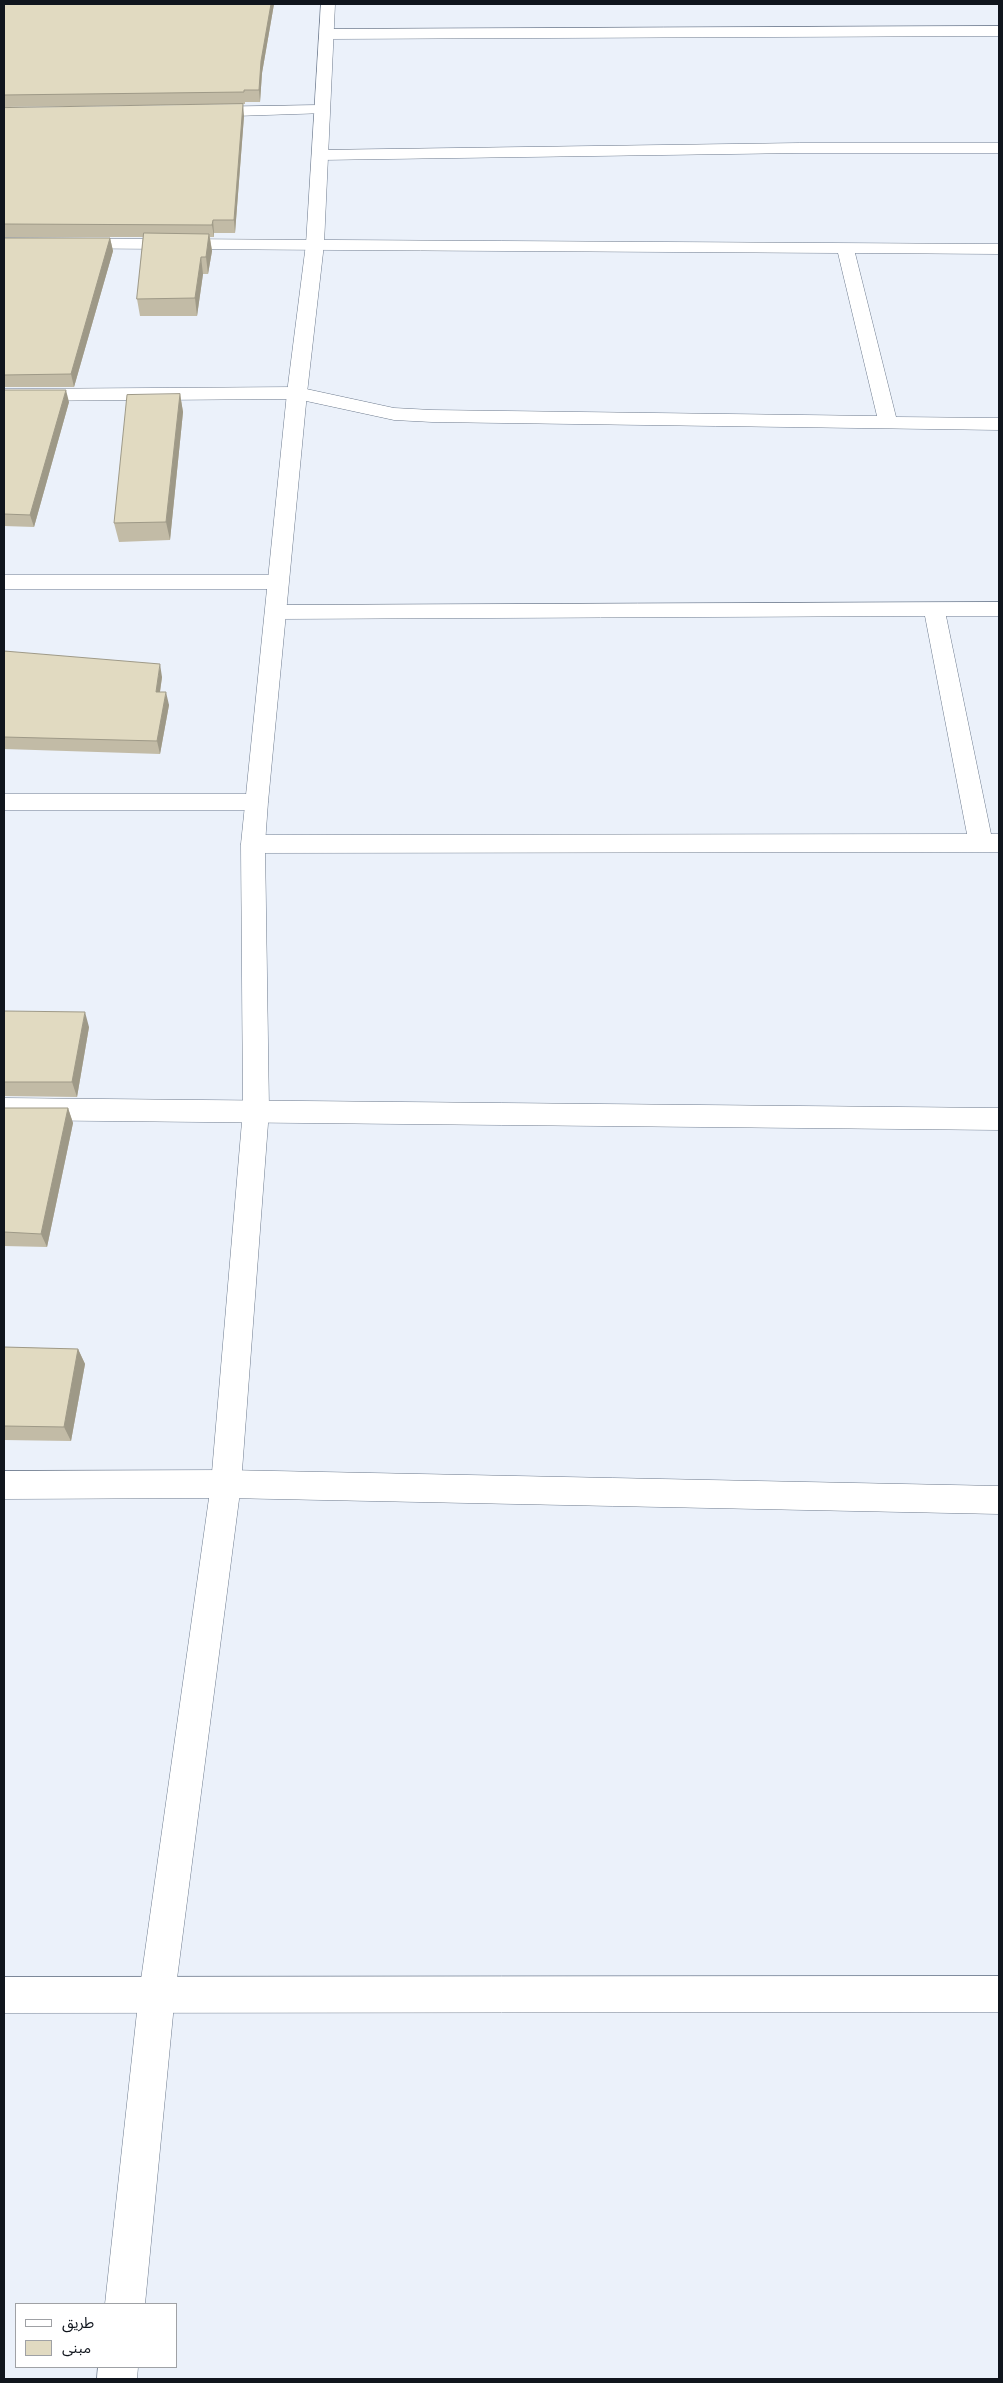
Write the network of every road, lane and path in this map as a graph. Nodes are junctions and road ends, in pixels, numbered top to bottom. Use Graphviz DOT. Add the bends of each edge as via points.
graph roads {
  1 [pos="328,4"];
  2 [pos="999,31"];
  3 [pos="327,34"];
  4 [pos="322,110"];
  5 [pos="192,112"];
  6 [pos="999,148"];
  7 [pos="320,155"];
  8 [pos="4,243"];
  9 [pos="315,244"];
  10 [pos="845,247"];
  11 [pos="999,249"];
  12 [pos="297,392"];
  13 [pos="4,395"];
  14 [pos="888,423"];
  15 [pos="999,424"];
  16 [pos="4,582"];
  17 [pos="277,582"];
  18 [pos="999,609"];
  19 [pos="934,610"];
  20 [pos="276,612"];
  21 [pos="4,802"];
  22 [pos="256,802"];
  23 [pos="990,843"];
  24 [pos="254,844"];
  25 [pos="4,1109"];
  26 [pos="256,1110"];
  27 [pos="999,1119"];
  28 [pos="226,1484"];
  29 [pos="4,1485"];
  30 [pos="999,1500"];
  31 [pos="4,1994"];
  32 [pos="157,1994"];
  33 [pos="999,1994"];
  34 [pos="125,2303"];
  1 -- 3 [label="street"];
  2 -- 3 [label="street"];
  3 -- 4 [label="street"];
  4 -- 5 [label="street"];
  4 -- 7 [label="street"];
  6 -- 7 [label="street"];
  7 -- 9 [label="street"];
  8 -- 9 [label="street"];
  9 -- 10 [label="street"];
  9 -- 12 [label="street"];
  10 -- 11 [label="street"];
  10 -- 14 [label="street"];
  12 -- 13 [label="street"];
  12 -- 14 [label="street" via="386,412 432,416"];
  12 -- 17 [label="street"];
  14 -- 15 [label="street"];
  16 -- 17 [label="street"];
  17 -- 20 [label="street"];
  18 -- 19 [label="street"];
  19 -- 20 [label="street"];
  19 -- 23 [label="street"];
  20 -- 22 [label="street"];
  21 -- 22 [label="street"];
  22 -- 24 [label="street"];
  23 -- 24 [label="street"];
  24 -- 26 [label="street"];
  25 -- 26 [label="street"];
  26 -- 27 [label="street"];
  26 -- 28 [label="street"];
  28 -- 29 [label="street"];
  28 -- 30 [label="street"];
  28 -- 32 [label="street"];
  31 -- 32 [label="street"];
  32 -- 33 [label="street"];
  32 -- 34 [label="street"];
}
